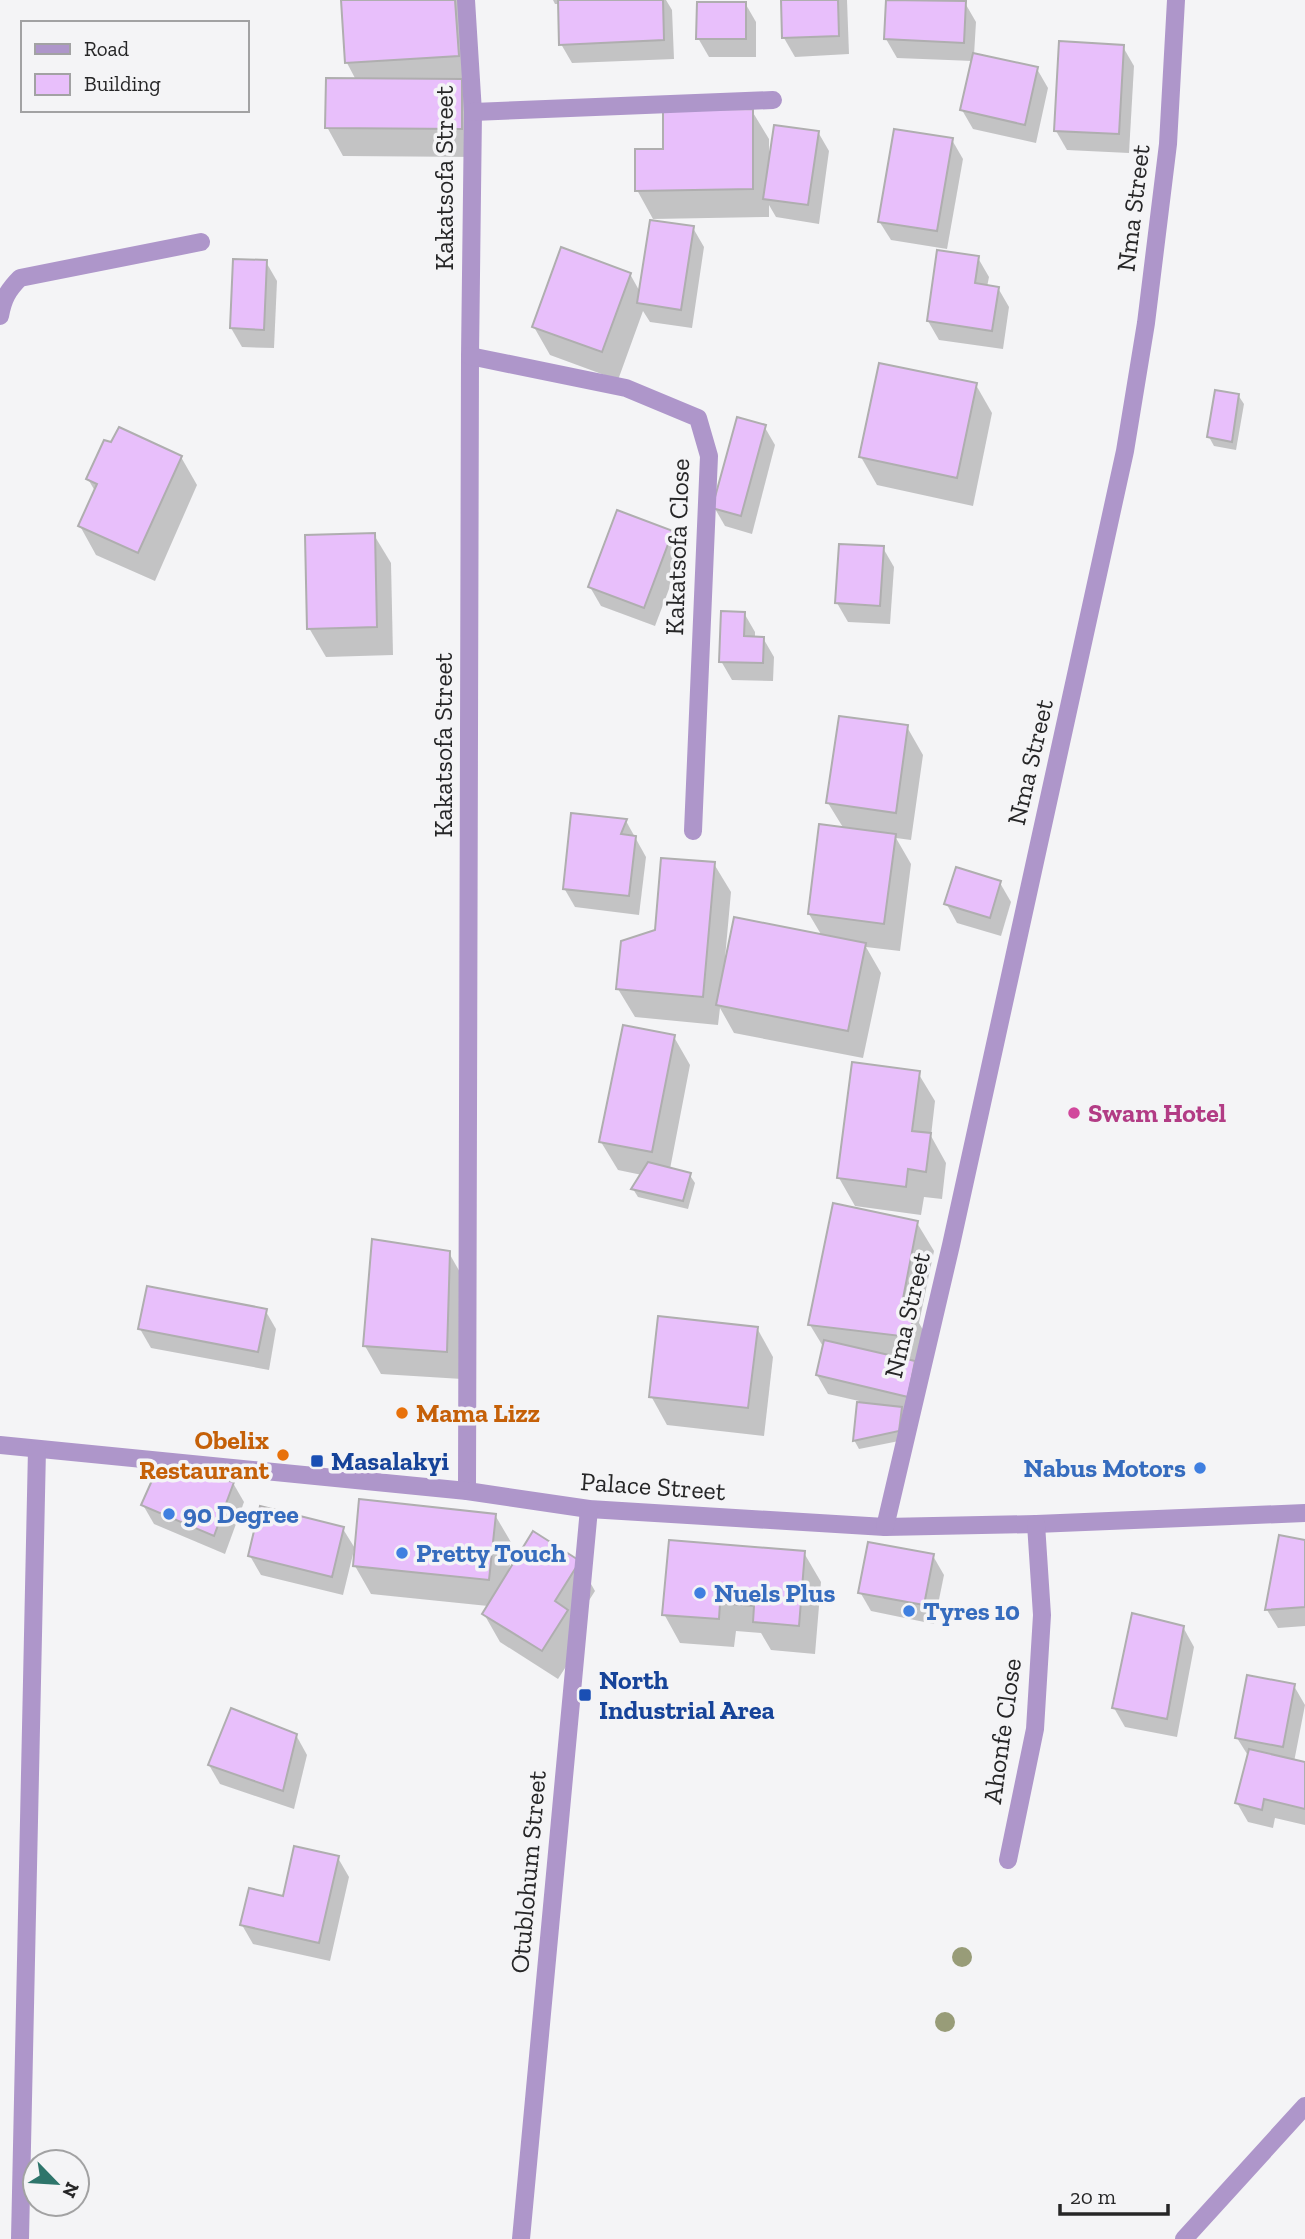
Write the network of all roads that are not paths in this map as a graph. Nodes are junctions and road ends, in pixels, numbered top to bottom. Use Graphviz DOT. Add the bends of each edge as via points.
graph roads {
  1 [pos="466,0"];
  2 [pos="1177,0"];
  3 [pos="773,100"];
  4 [pos="473,112"];
  5 [pos="201,242"];
  6 [pos="0,316"];
  7 [pos="470,356"];
  8 [pos="693,831"];
  9 [pos="0,1445"];
  10 [pos="37,1449"];
  11 [pos="467,1491"];
  12 [pos="589,1509"];
  13 [pos="1305,1513"];
  14 [pos="1036,1524"];
  15 [pos="885,1527"];
  16 [pos="1008,1860"];
  17 [pos="1305,2106"];
  18 [pos="20,2239"];
  19 [pos="520,2239"];
  20 [pos="1184,2239"];
  1 -- 4 [label="street, Kakatsofa Street"];
  2 -- 15 [label="street, Nma Street" via="1168,144 1125,451"];
  3 -- 4 [label="street"];
  4 -- 7 [label="street, Kakatsofa Street"];
  5 -- 6 [label="street" via="20,278 8,289"];
  7 -- 8 [label="street, Kakatsofa Close" via="626,388 698,418 709,456"];
  7 -- 11 [label="street, Kakatsofa Street"];
  9 -- 10 [label="street, Palace Street"];
  10 -- 11 [label="street, Palace Street"];
  10 -- 18 [label="street"];
  11 -- 12 [label="street, Palace Street"];
  12 -- 15 [label="street, Palace Street"];
  12 -- 19 [label="street, Otublohum Street"];
  13 -- 14 [label="street, Palace Street"];
  14 -- 15 [label="street, Palace Street"];
  14 -- 16 [label="street, Ahonfe Close" via="1042,1615 1035,1729"];
  17 -- 20 [label="street"];
}
